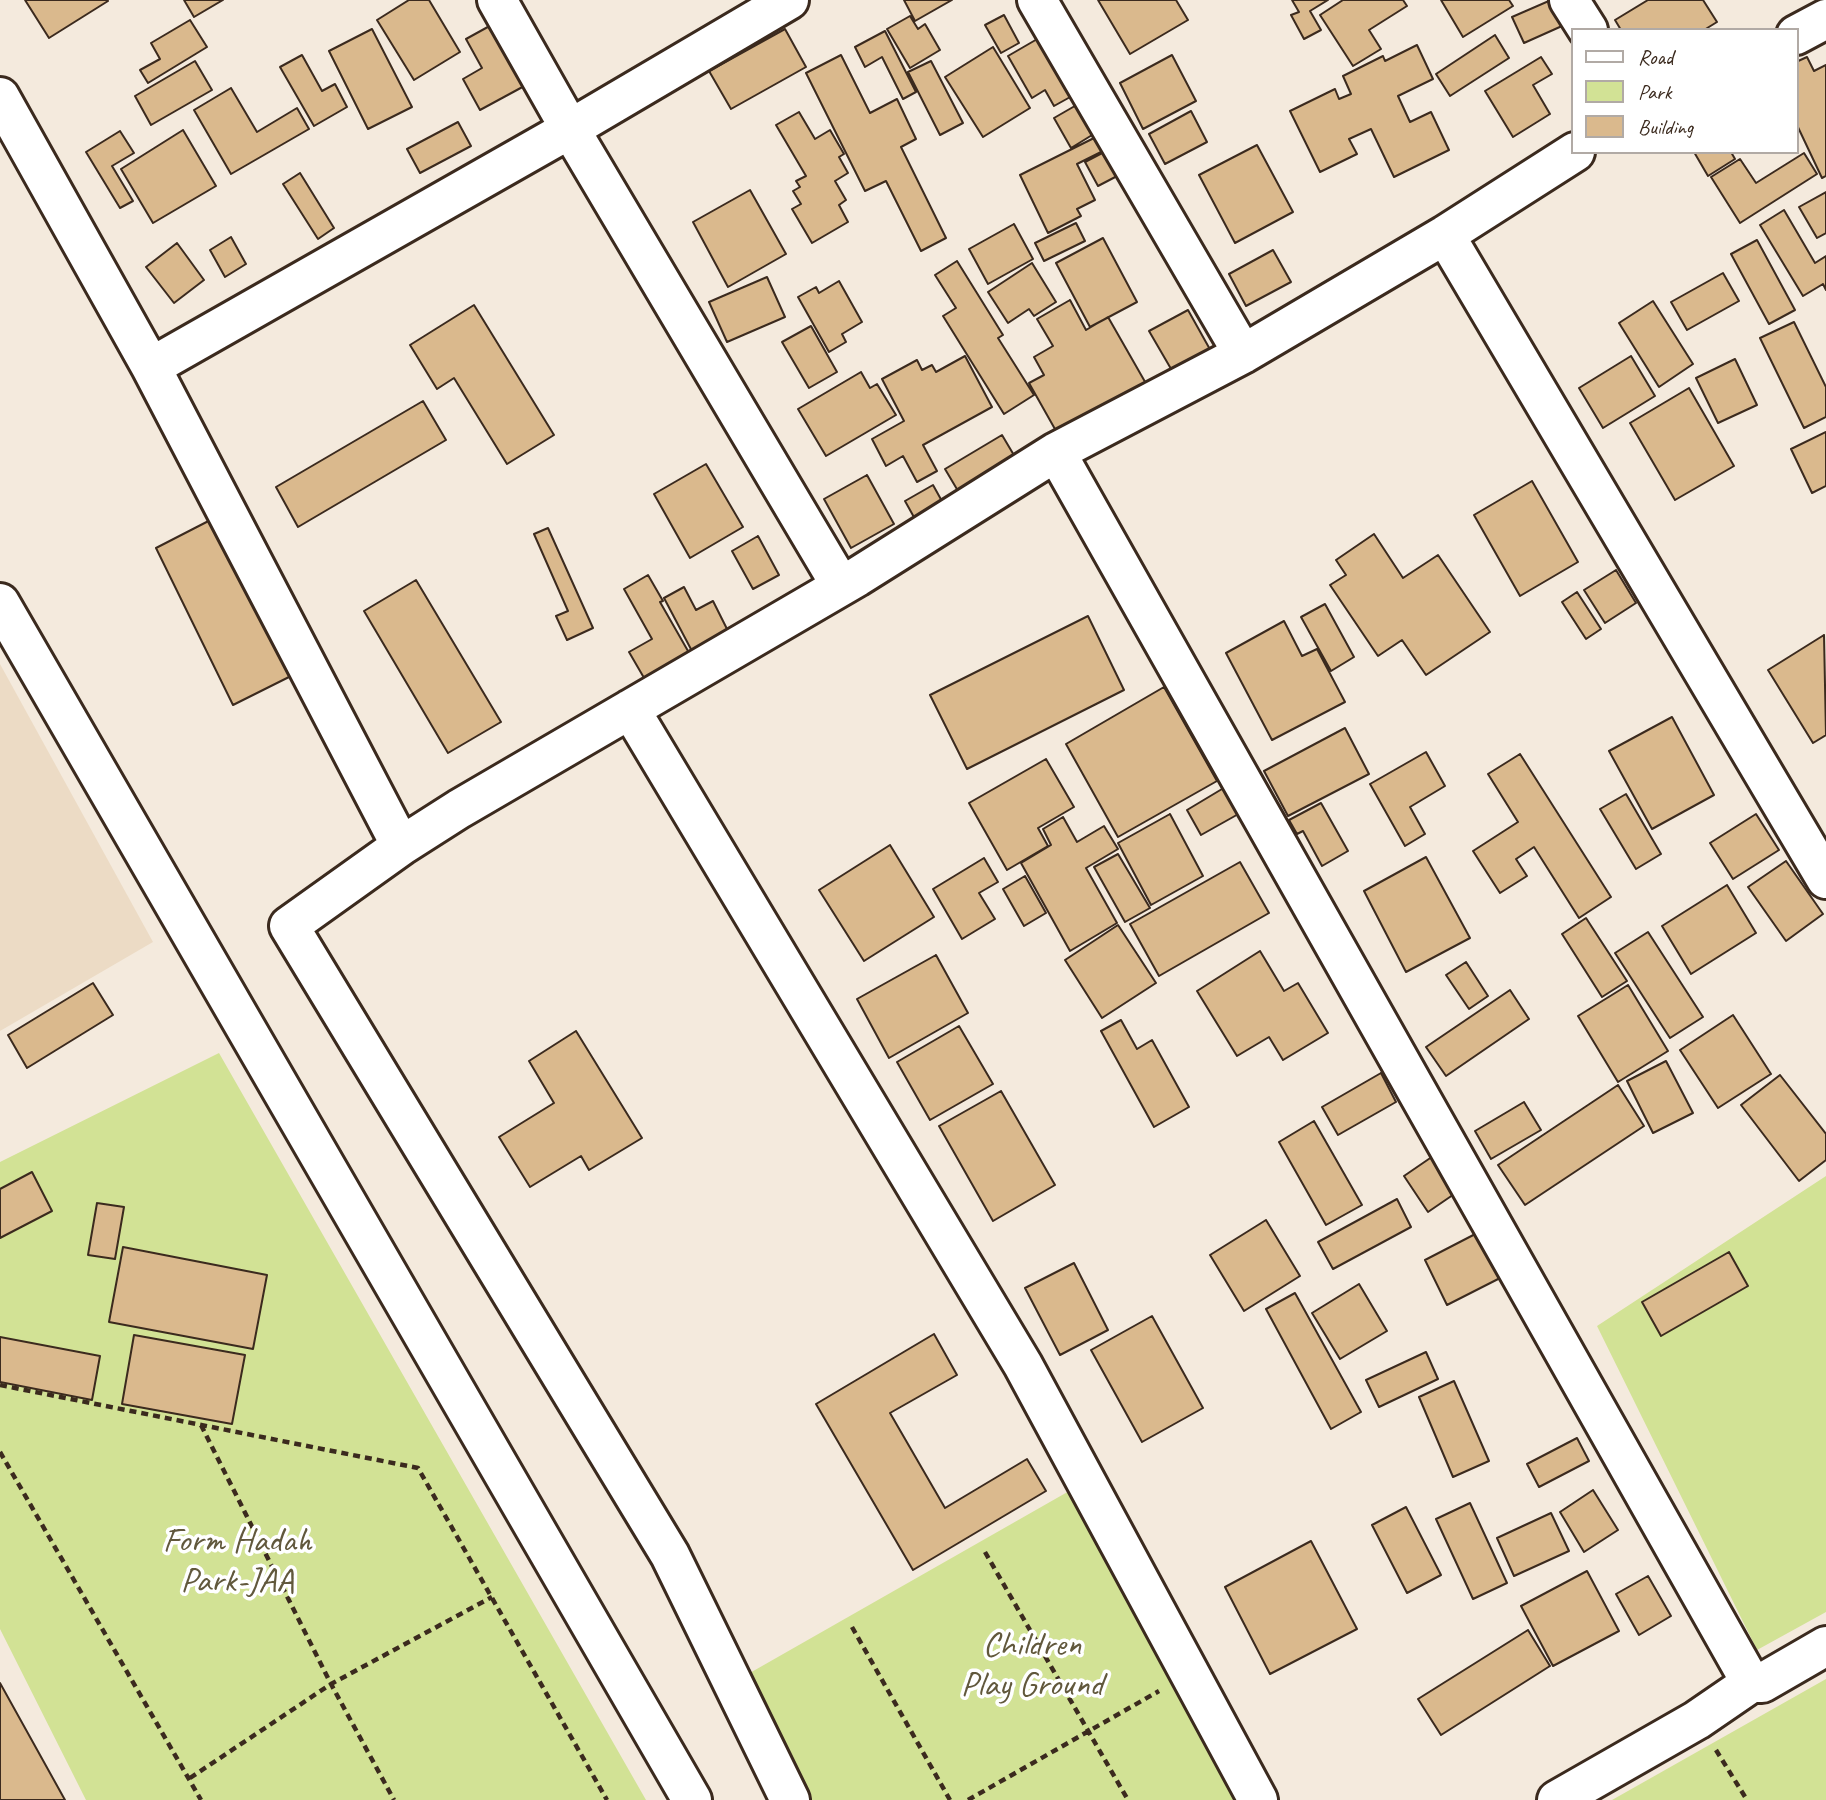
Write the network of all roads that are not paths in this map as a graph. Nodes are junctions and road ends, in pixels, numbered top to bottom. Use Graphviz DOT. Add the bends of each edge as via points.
graph roads {
  1 [pos="498,0"];
  2 [pos="789,0"];
  3 [pos="1037,0"];
  4 [pos="1569,0"];
  5 [pos="1826,19"];
  6 [pos="1587,28"];
  7 [pos="1798,34"];
  8 [pos="0,97"];
  9 [pos="570,129"];
  10 [pos="1572,154"];
  11 [pos="1445,235"];
  12 [pos="1242,354"];
  13 [pos="151,367"];
  14 [pos="1056,452"];
  15 [pos="841,586"];
  16 [pos="0,603"];
  17 [pos="630,709"];
  18 [pos="401,846"];
  19 [pos="1826,878"];
  20 [pos="1826,1646"];
  21 [pos="1751,1683"];
  22 [pos="692,1800"];
  23 [pos="790,1800"];
  24 [pos="1258,1800"];
  25 [pos="1557,1800"];
  1 -- 9 [label="street"];
  2 -- 9 [label="street"];
  3 -- 12 [label="street"];
  4 -- 6 [label="street"];
  5 -- 7 [label="street"];
  8 -- 13 [label="street"];
  9 -- 13 [label="street"];
  9 -- 15 [label="street"];
  10 -- 11 [label="street"];
  11 -- 12 [label="street"];
  11 -- 19 [label="street"];
  12 -- 14 [label="street"];
  13 -- 18 [label="street"];
  14 -- 15 [label="street"];
  14 -- 21 [label="street"];
  15 -- 17 [label="street"];
  16 -- 22 [label="street"];
  17 -- 18 [label="street"];
  17 -- 24 [label="street" via="1023,1365"];
  18 -- 23 [label="street" via="289,926 670,1555"];
  20 -- 21 [label="street" via="1762,1683"];
  21 -- 25 [label="street" via="1697,1720"];
}
